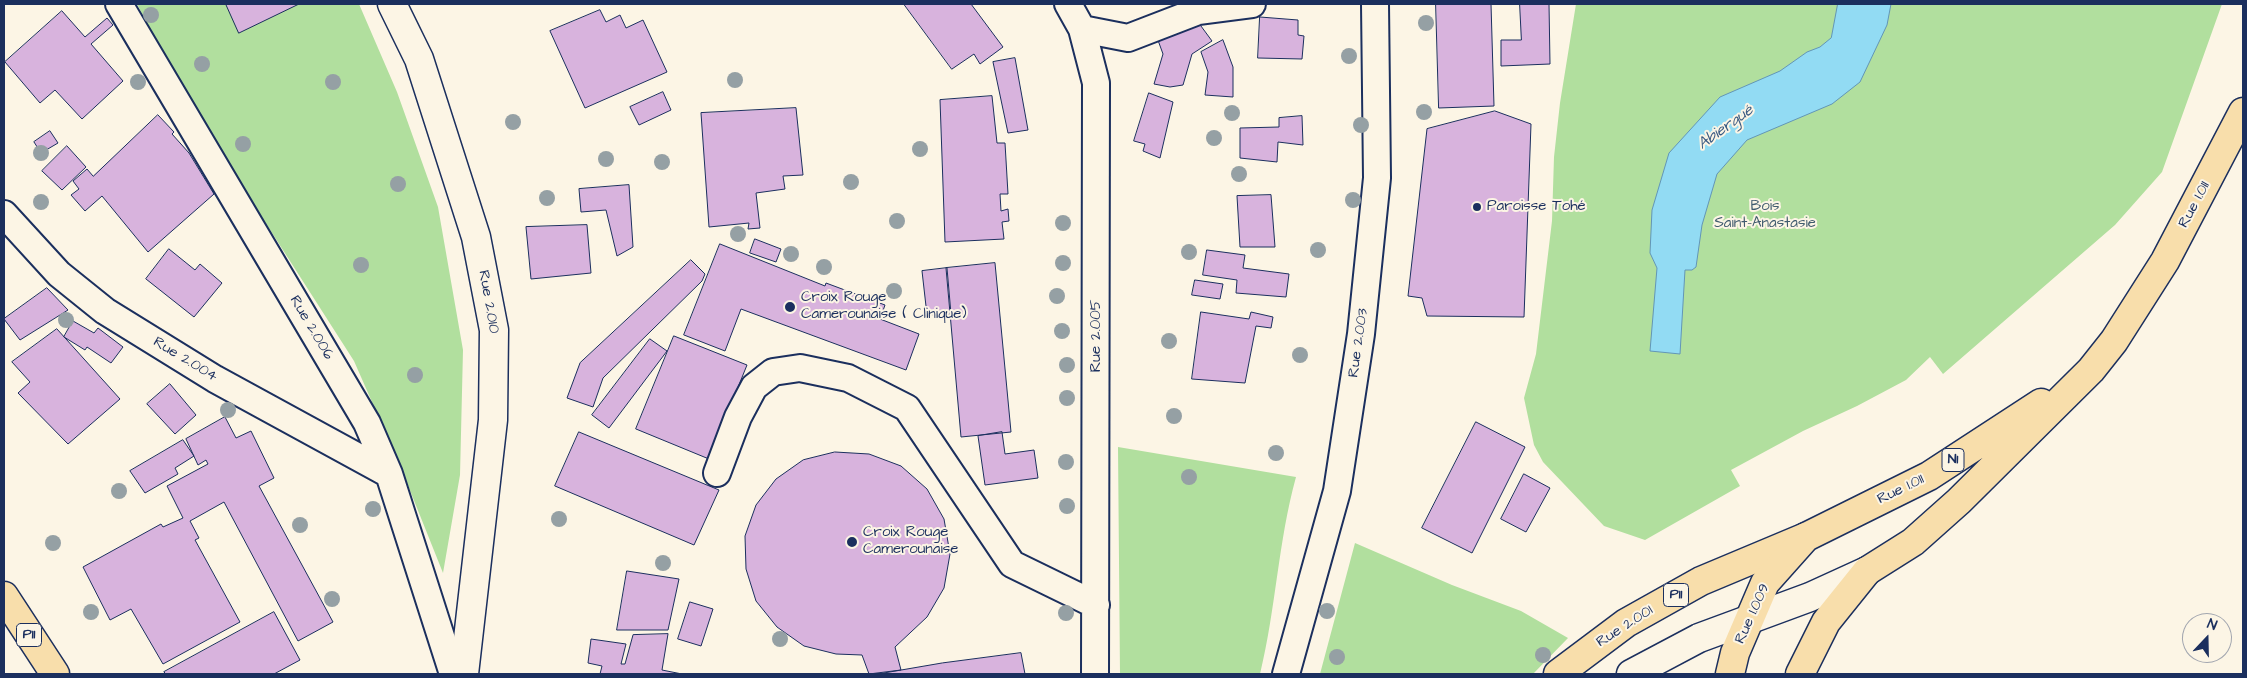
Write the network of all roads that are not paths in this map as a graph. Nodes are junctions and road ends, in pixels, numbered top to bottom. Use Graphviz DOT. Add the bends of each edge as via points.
graph roads {
  1 [pos="118,4"];
  2 [pos="392,4"];
  3 [pos="1068,4"];
  4 [pos="1252,4"];
  5 [pos="1375,4"];
  6 [pos="1082,30"];
  7 [pos="2243,112"];
  8 [pos="4,214"];
  9 [pos="2091,370"];
  10 [pos="717,473"];
  11 [pos="389,474"];
  12 [pos="1806,537"];
  13 [pos="1867,571"];
  14 [pos="4,596"];
  15 [pos="1096,604"];
  16 [pos="1750,618"];
  17 [pos="55,674"];
  18 [pos="453,674"];
  19 [pos="464,674"];
  20 [pos="1095,674"];
  21 [pos="1286,674"];
  22 [pos="1558,674"];
  23 [pos="1631,674"];
  24 [pos="1730,674"];
  25 [pos="1800,674"];
  1 -- 11 [label="street, Rue 2.006" via="367,422"];
  2 -- 19 [label="main road, Rue 2.010" via="419,59 476,237 494,330 493,420"];
  3 -- 6 [label="street, Rue 2.005"];
  4 -- 6 [label="street" via="1198,11 1128,38"];
  5 -- 21 [label="street, Rue 2.003" via="1377,178 1361,334 1337,491"];
  6 -- 15 [label="street, Rue 2.005" via="1096,83"];
  7 -- 9 [label="main road, Rue 1.011 / N1" via="2165,260 2114,342"];
  8 -- 11 [label="street, Rue 2.004" via="59,274 105,311 215,378"];
  9 -- 12 [label="main road, Rue 1.011 / N1" via="1929,476"];
  9 -- 13 [label="main road, Rue 1.011 / N1" via="1913,542"];
  10 -- 15 [label="street" via="738,417 754,387 773,372 800,368 848,378 907,408 1012,564"];
  11 -- 18 [label="street, Rue 2.006"];
  12 -- 16 [label="main road, Rue 1.009 / N1" via="1765,583"];
  12 -- 22 [label="main road, Rue 2.001 / P11" via="1701,581 1626,623"];
  13 -- 16 [label="main road" via="1810,597"];
  13 -- 25 [label="main road, N1" via="1826,622"];
  14 -- 17 [label="main road, P11"];
  15 -- 20 [label="street, Rue 2.005"];
  16 -- 23 [label="main road" via="1699,638"];
  16 -- 24 [label="main road, Rue 1.009 / N1"];
}
